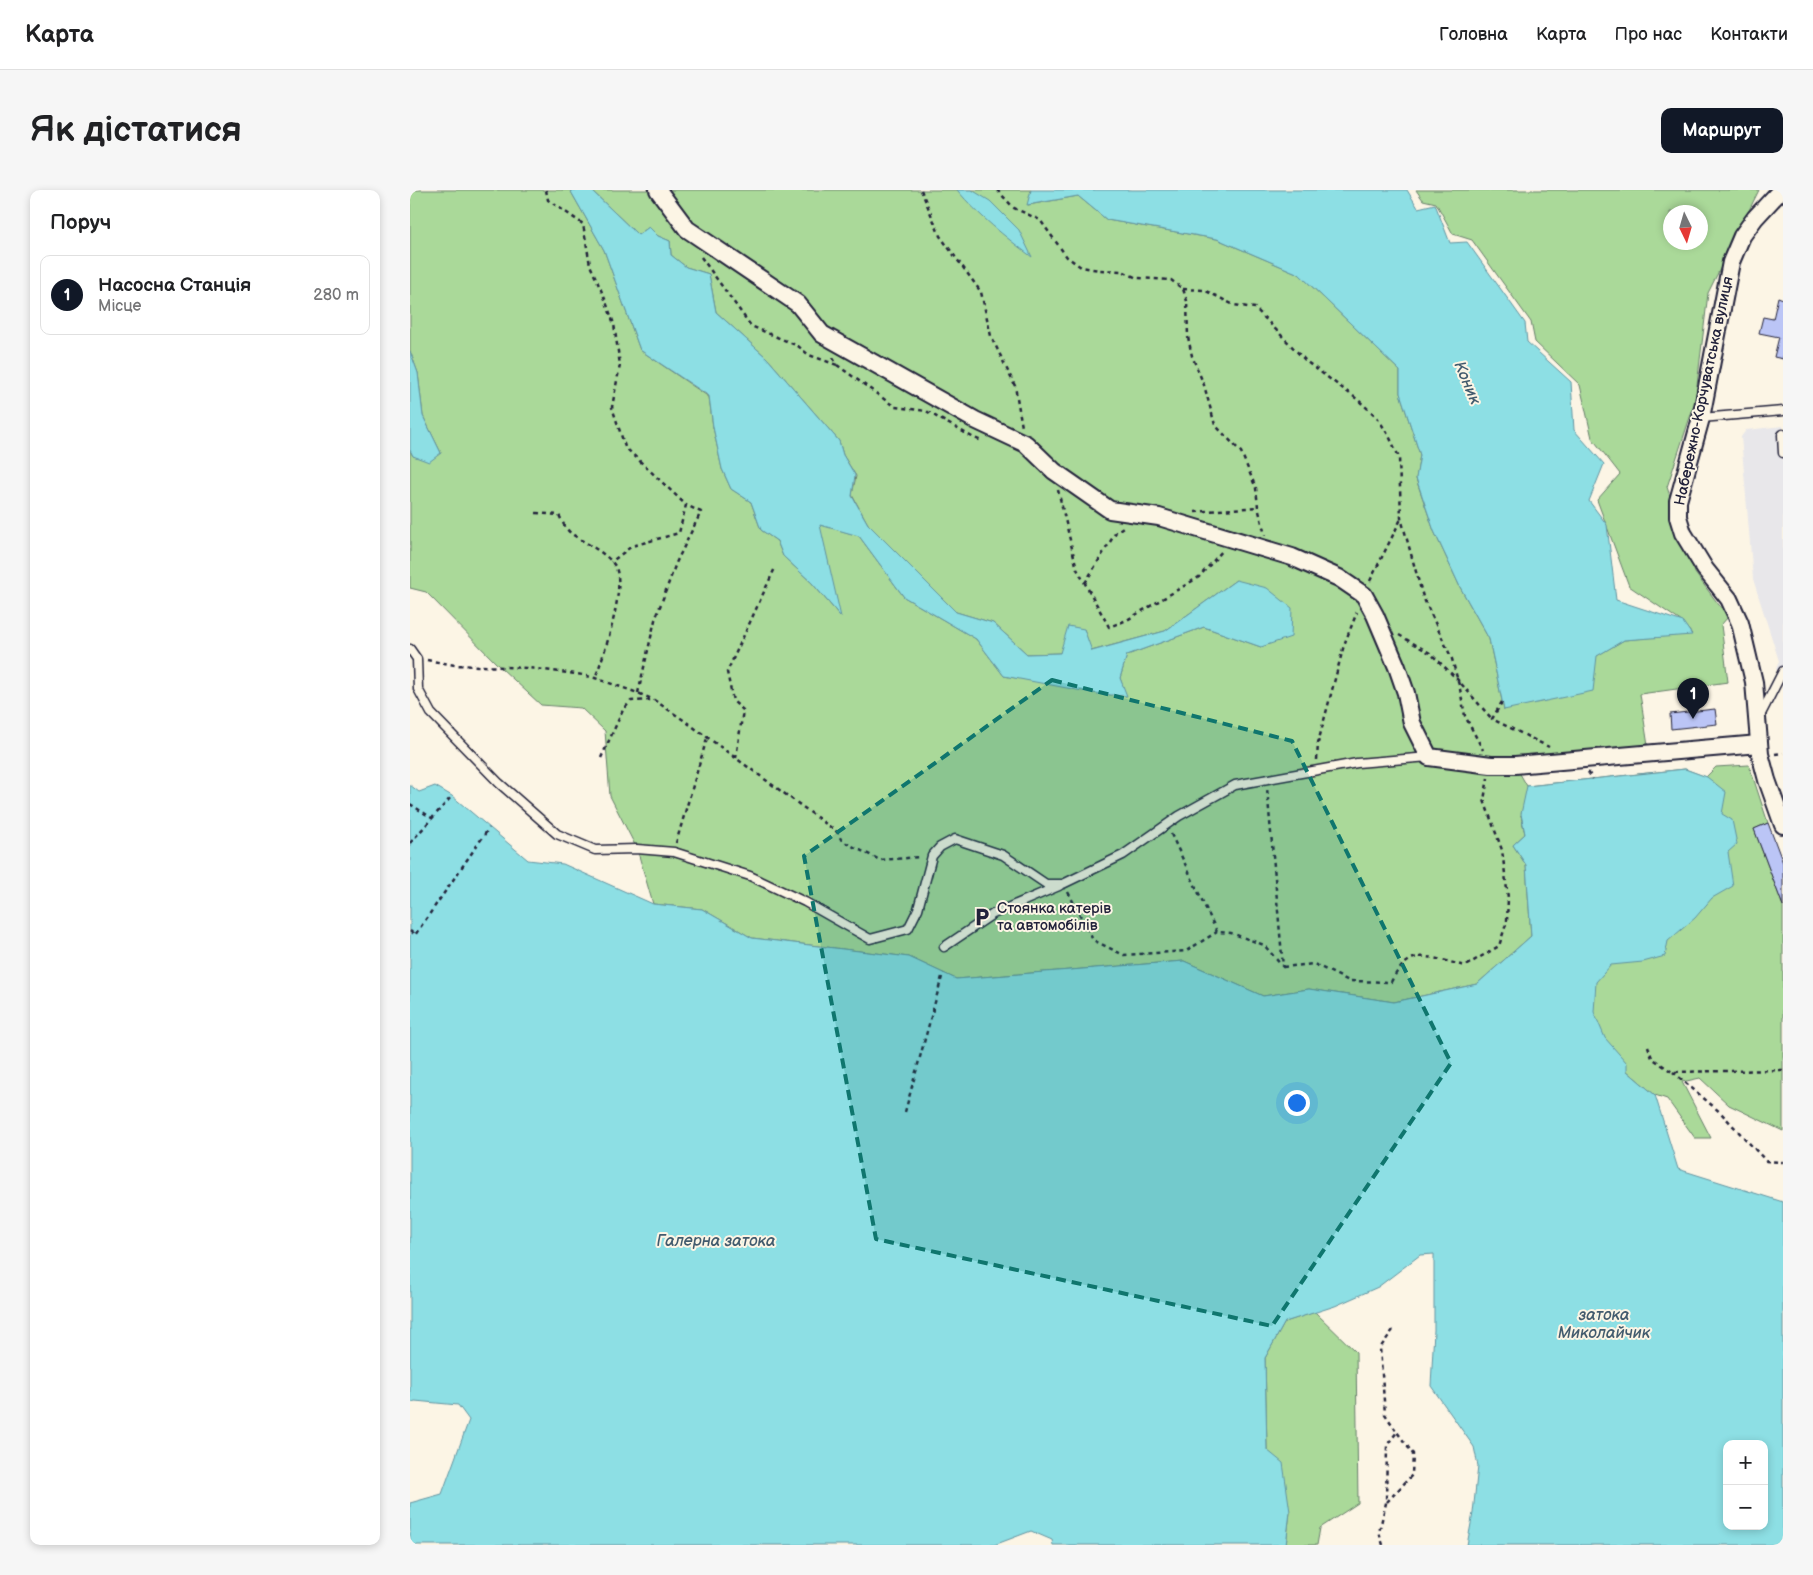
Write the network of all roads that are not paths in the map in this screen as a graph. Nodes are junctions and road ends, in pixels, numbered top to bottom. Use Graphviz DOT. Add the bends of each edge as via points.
graph roads {
  1 [pos="658,190"];
  2 [pos="1781,190"];
  3 [pos="1783,411"];
  4 [pos="1701,418"];
  5 [pos="1783,434"];
  6 [pos="1783,453"];
  7 [pos="410,649"];
  8 [pos="1783,671"];
  9 [pos="1758,720"];
  10 [pos="1759,744"];
  11 [pos="1429,758"];
  12 [pos="1780,804"];
  13 [pos="1783,825"];
  14 [pos="1063,884"];
  15 [pos="944,947"];
  1 -- 11 [label="street" via="686,229 798,304 822,334 975,420 1026,444 1054,471 1110,510 1159,517 1292,557 1339,578 1364,595 1397,667 1412,722"];
  2 -- 4 [label="street, Набережно-Корчуватська вулиця" via="1742,236 1731,262"];
  3 -- 4 [label="lane"];
  4 -- 9 [label="street, Набережно-Корчуватська вулиця" via="1678,501 1678,517 1687,540 1729,599 1740,623 1754,682"];
  5 -- 6 [label="lane"];
  7 -- 14 [label="lane" via="418,659 418,689 431,713 499,783 557,834 595,850 674,852 750,876 805,902 870,939 908,929 918,909 932,856 955,839 1002,856 1046,884"];
  8 -- 9 [label="lane"];
  9 -- 10 [label="street, Набережно-Корчуватська вулиця"];
  10 -- 11 [label="street" via="1515,765"];
  10 -- 12 [label="street, Набережно-Корчуватська вулиця" via="1767,780"];
  11 -- 14 [label="lane" via="1356,762 1235,785 1166,824 1123,855"];
  12 -- 13 [label="street, Набережно-Корчуватська вулиця"];
  14 -- 15 [label="lane" via="993,914"];
}
